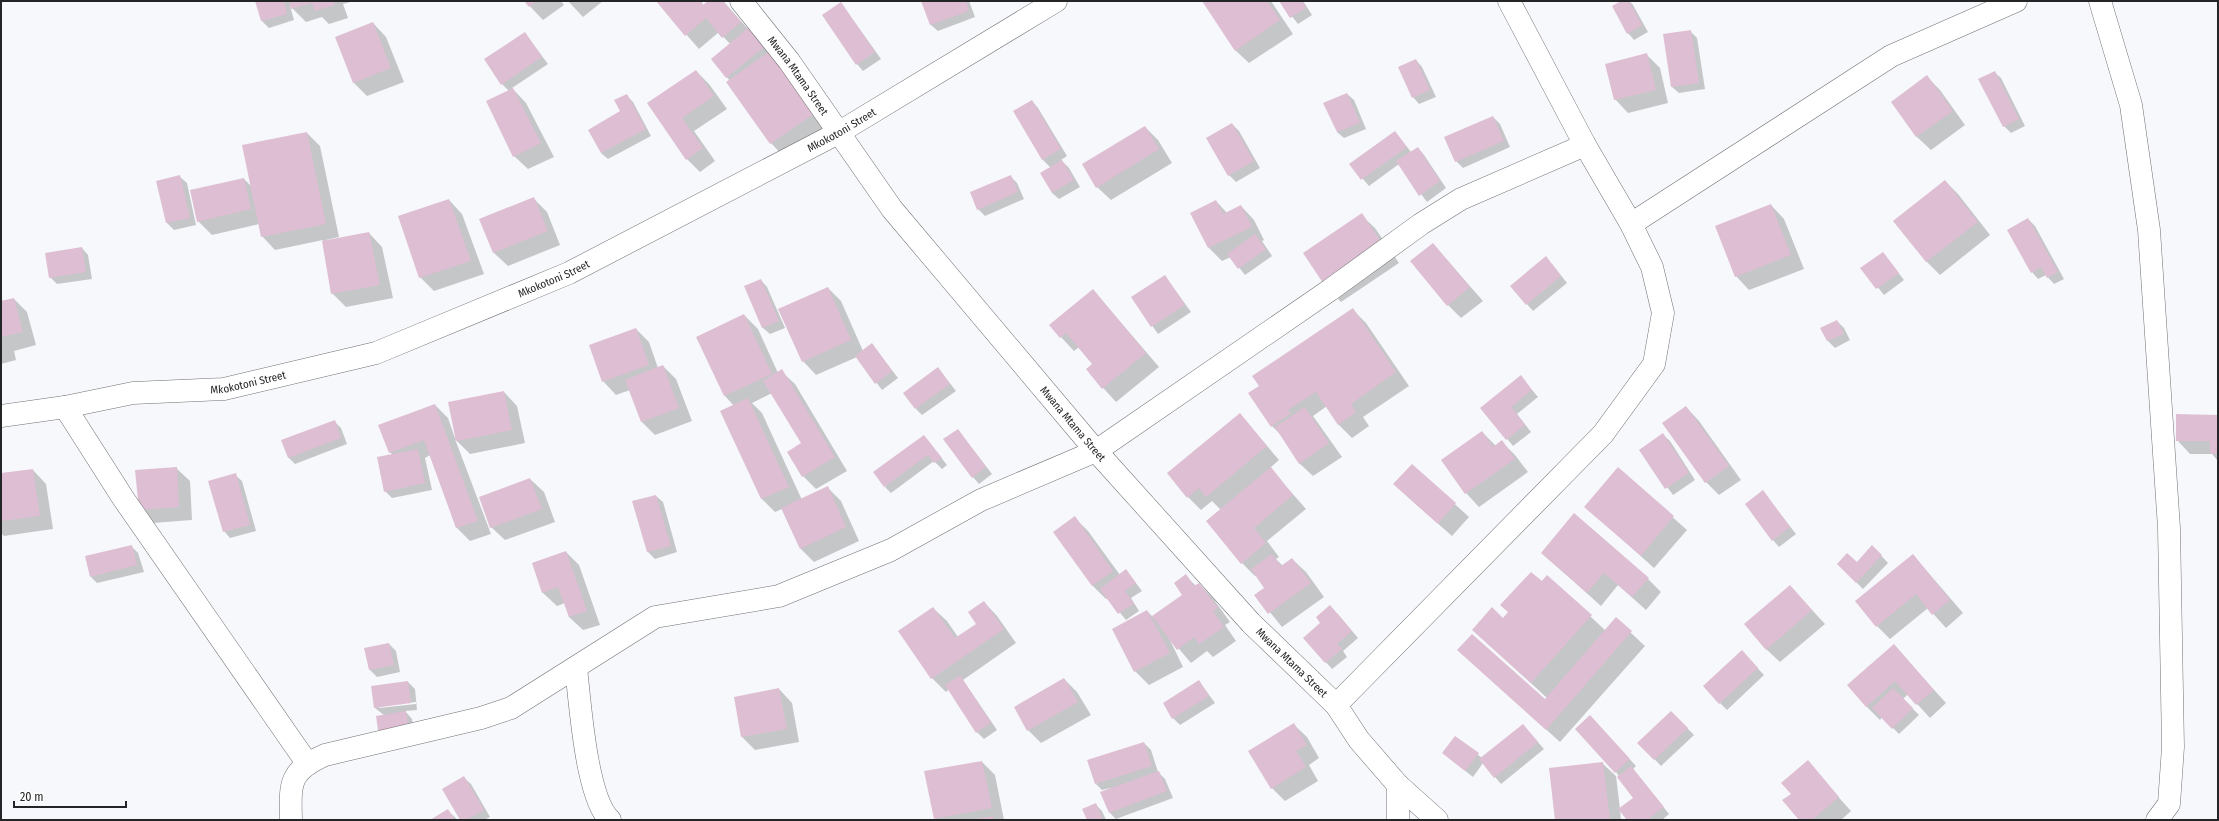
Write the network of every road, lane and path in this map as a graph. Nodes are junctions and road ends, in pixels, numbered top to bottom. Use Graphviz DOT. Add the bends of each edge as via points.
graph roads {
  1 [pos="741,1"];
  2 [pos="1056,1"];
  3 [pos="1509,1"];
  4 [pos="2016,1"];
  5 [pos="2100,1"];
  6 [pos="838,134"];
  7 [pos="1585,145"];
  8 [pos="1631,224"];
  9 [pos="65,407"];
  10 [pos="1,416"];
  11 [pos="1096,451"];
  12 [pos="576,668"];
  13 [pos="1336,705"];
  14 [pos="307,763"];
  15 [pos="1398,785"];
  16 [pos="291,820"];
  17 [pos="610,820"];
  18 [pos="1398,820"];
  19 [pos="1437,820"];
  20 [pos="2157,820"];
  1 -- 6 [label="street, Mwana Mtama Street" via="789,61"];
  2 -- 6 [label="street, Mkokotoni Street"];
  3 -- 7 [label="street"];
  4 -- 8 [label="street" via="1890,56"];
  5 -- 20 [label="street" via="2131,105 2149,230 2169,528 2173,747 2169,804"];
  6 -- 9 [label="street, Mkokotoni Street" via="569,273 376,353 224,389 133,393"];
  6 -- 11 [label="street, Mwana Mtama Street" via="892,209"];
  7 -- 8 [label="street"];
  7 -- 11 [label="street" via="1461,199 1428,219 1330,290"];
  8 -- 13 [label="street" via="1652,267 1663,313 1654,364 1603,434"];
  9 -- 10 [label="street, Mkokotoni Street"];
  9 -- 14 [label="street" via="123,498"];
  11 -- 12 [label="street" via="981,500 892,550 779,596 655,617"];
  11 -- 13 [label="street, Mwana Mtama Street" via="1251,623"];
  12 -- 14 [label="street" via="511,708 481,718 325,755"];
  12 -- 17 [label="street" via="595,791"];
  13 -- 15 [label="street, Mwana Mtama Street" via="1359,740"];
  14 -- 16 [label="street" via="296,775 290,788"];
  15 -- 18 [label="street"];
  15 -- 19 [label="street, Mwana Mtama Street"];
}
